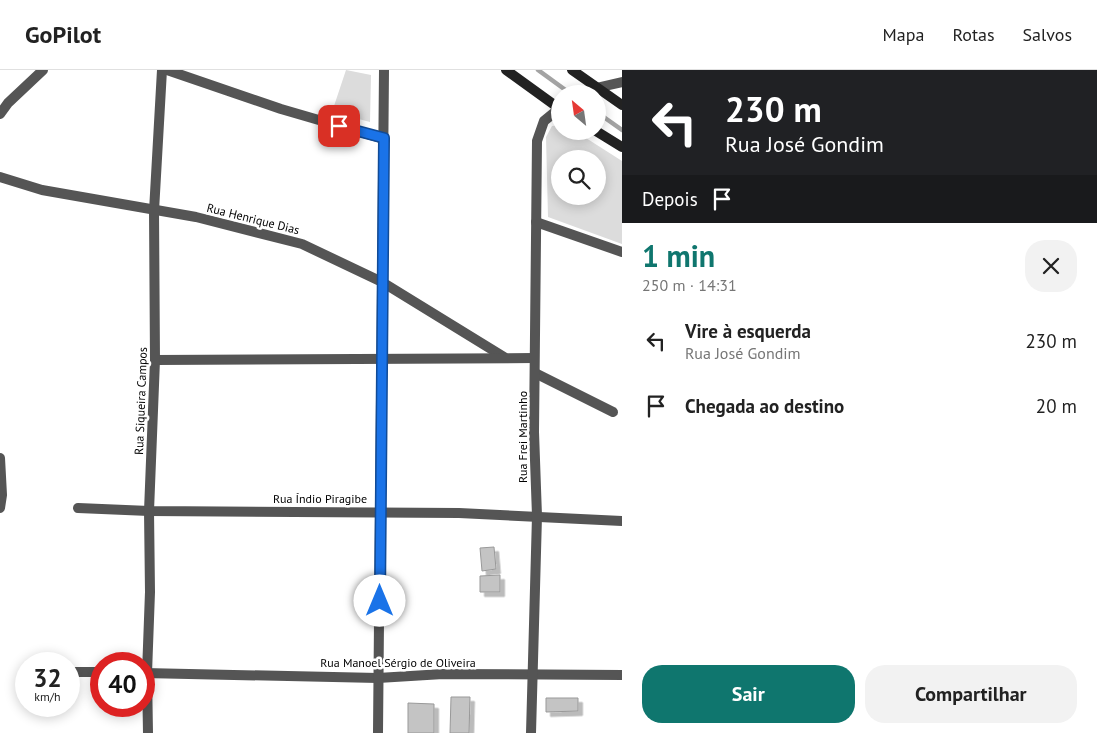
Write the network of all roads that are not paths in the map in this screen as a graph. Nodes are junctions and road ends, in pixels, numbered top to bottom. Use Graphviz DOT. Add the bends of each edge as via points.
graph roads {
  1 [pos="43,70"];
  2 [pos="162,70"];
  3 [pos="167,70"];
  4 [pos="384,70"];
  5 [pos="506,70"];
  6 [pos="572,70"];
  7 [pos="622,82"];
  8 [pos="592,85"];
  9 [pos="606,86"];
  10 [pos="606,95"];
  11 [pos="551,102"];
  12 [pos="622,105"];
  13 [pos="0,114"];
  14 [pos="551,115"];
  15 [pos="606,137"];
  16 [pos="384,138"];
  17 [pos="622,147"];
  18 [pos="0,177"];
  19 [pos="154,211"];
  20 [pos="536,222"];
  21 [pos="622,252"];
  22 [pos="382,282"];
  23 [pos="504,357"];
  24 [pos="382,358"];
  25 [pos="534,358"];
  26 [pos="156,360"];
  27 [pos="535,373"];
  28 [pos="613,412"];
  29 [pos="0,458"];
  30 [pos="0,508"];
  31 [pos="78,508"];
  32 [pos="149,511"];
  33 [pos="381,511"];
  34 [pos="537,516"];
  35 [pos="622,521"];
  36 [pos="146,652"];
  37 [pos="155,673"];
  38 [pos="532,675"];
  39 [pos="622,675"];
  40 [pos="378,678"];
  41 [pos="147,717"];
  42 [pos="148,733"];
  43 [pos="378,733"];
  44 [pos="531,733"];
  1 -- 13 [label="street"];
  2 -- 19 [label="street, Rua Siqueira Campos"];
  3 -- 16 [label="street"];
  4 -- 16 [label="street"];
  5 -- 11 [label="main road"];
  6 -- 8 [label="main road"];
  7 -- 9 [label="street"];
  10 -- 12 [label="main road"];
  14 -- 20 [label="street, Rua Frei Martinho" via="544,120 538,141"];
  15 -- 17 [label="main road"];
  16 -- 22 [label="street"];
  18 -- 19 [label="street, Rua Henrique Dias" via="42,190"];
  19 -- 22 [label="street, Rua Henrique Dias" via="196,217 302,244"];
  19 -- 26 [label="street, Rua Siqueira Campos"];
  20 -- 21 [label="street"];
  20 -- 25 [label="street, Rua Frei Martinho"];
  22 -- 23 [label="street, Rua Henrique Dias"];
  22 -- 24 [label="street"];
  23 -- 24 [label="street"];
  23 -- 25 [label="street"];
  24 -- 26 [label="street"];
  24 -- 33 [label="street"];
  25 -- 27 [label="street, Rua Frei Martinho"];
  26 -- 32 [label="street, Rua Siqueira Campos"];
  27 -- 28 [label="street"];
  27 -- 34 [label="street, Rua Frei Martinho"];
  29 -- 30 [label="street"];
  31 -- 32 [label="street, Rua Índio Piragibe"];
  32 -- 33 [label="street, Rua Índio Piragibe"];
  32 -- 36 [label="street, Rua Siqueira Campos" via="150,592"];
  33 -- 34 [label="street, Rua Índio Piragibe"];
  33 -- 40 [label="street"];
  34 -- 35 [label="street, Rua Índio Piragibe"];
  34 -- 38 [label="street, Rua Frei Martinho"];
  37 -- 40 [label="street, Rua Manoel Sérgio de Oliveira"];
  38 -- 39 [label="street, Rua Manoel Sérgio de Oliveira"];
  38 -- 40 [label="street, Rua Manoel Sérgio de Oliveira" via="443,674"];
  38 -- 44 [label="street, Rua Frei Martinho"];
  40 -- 43 [label="street"];
  41 -- 42 [label="street, Rua Siqueira Campos"];
}
